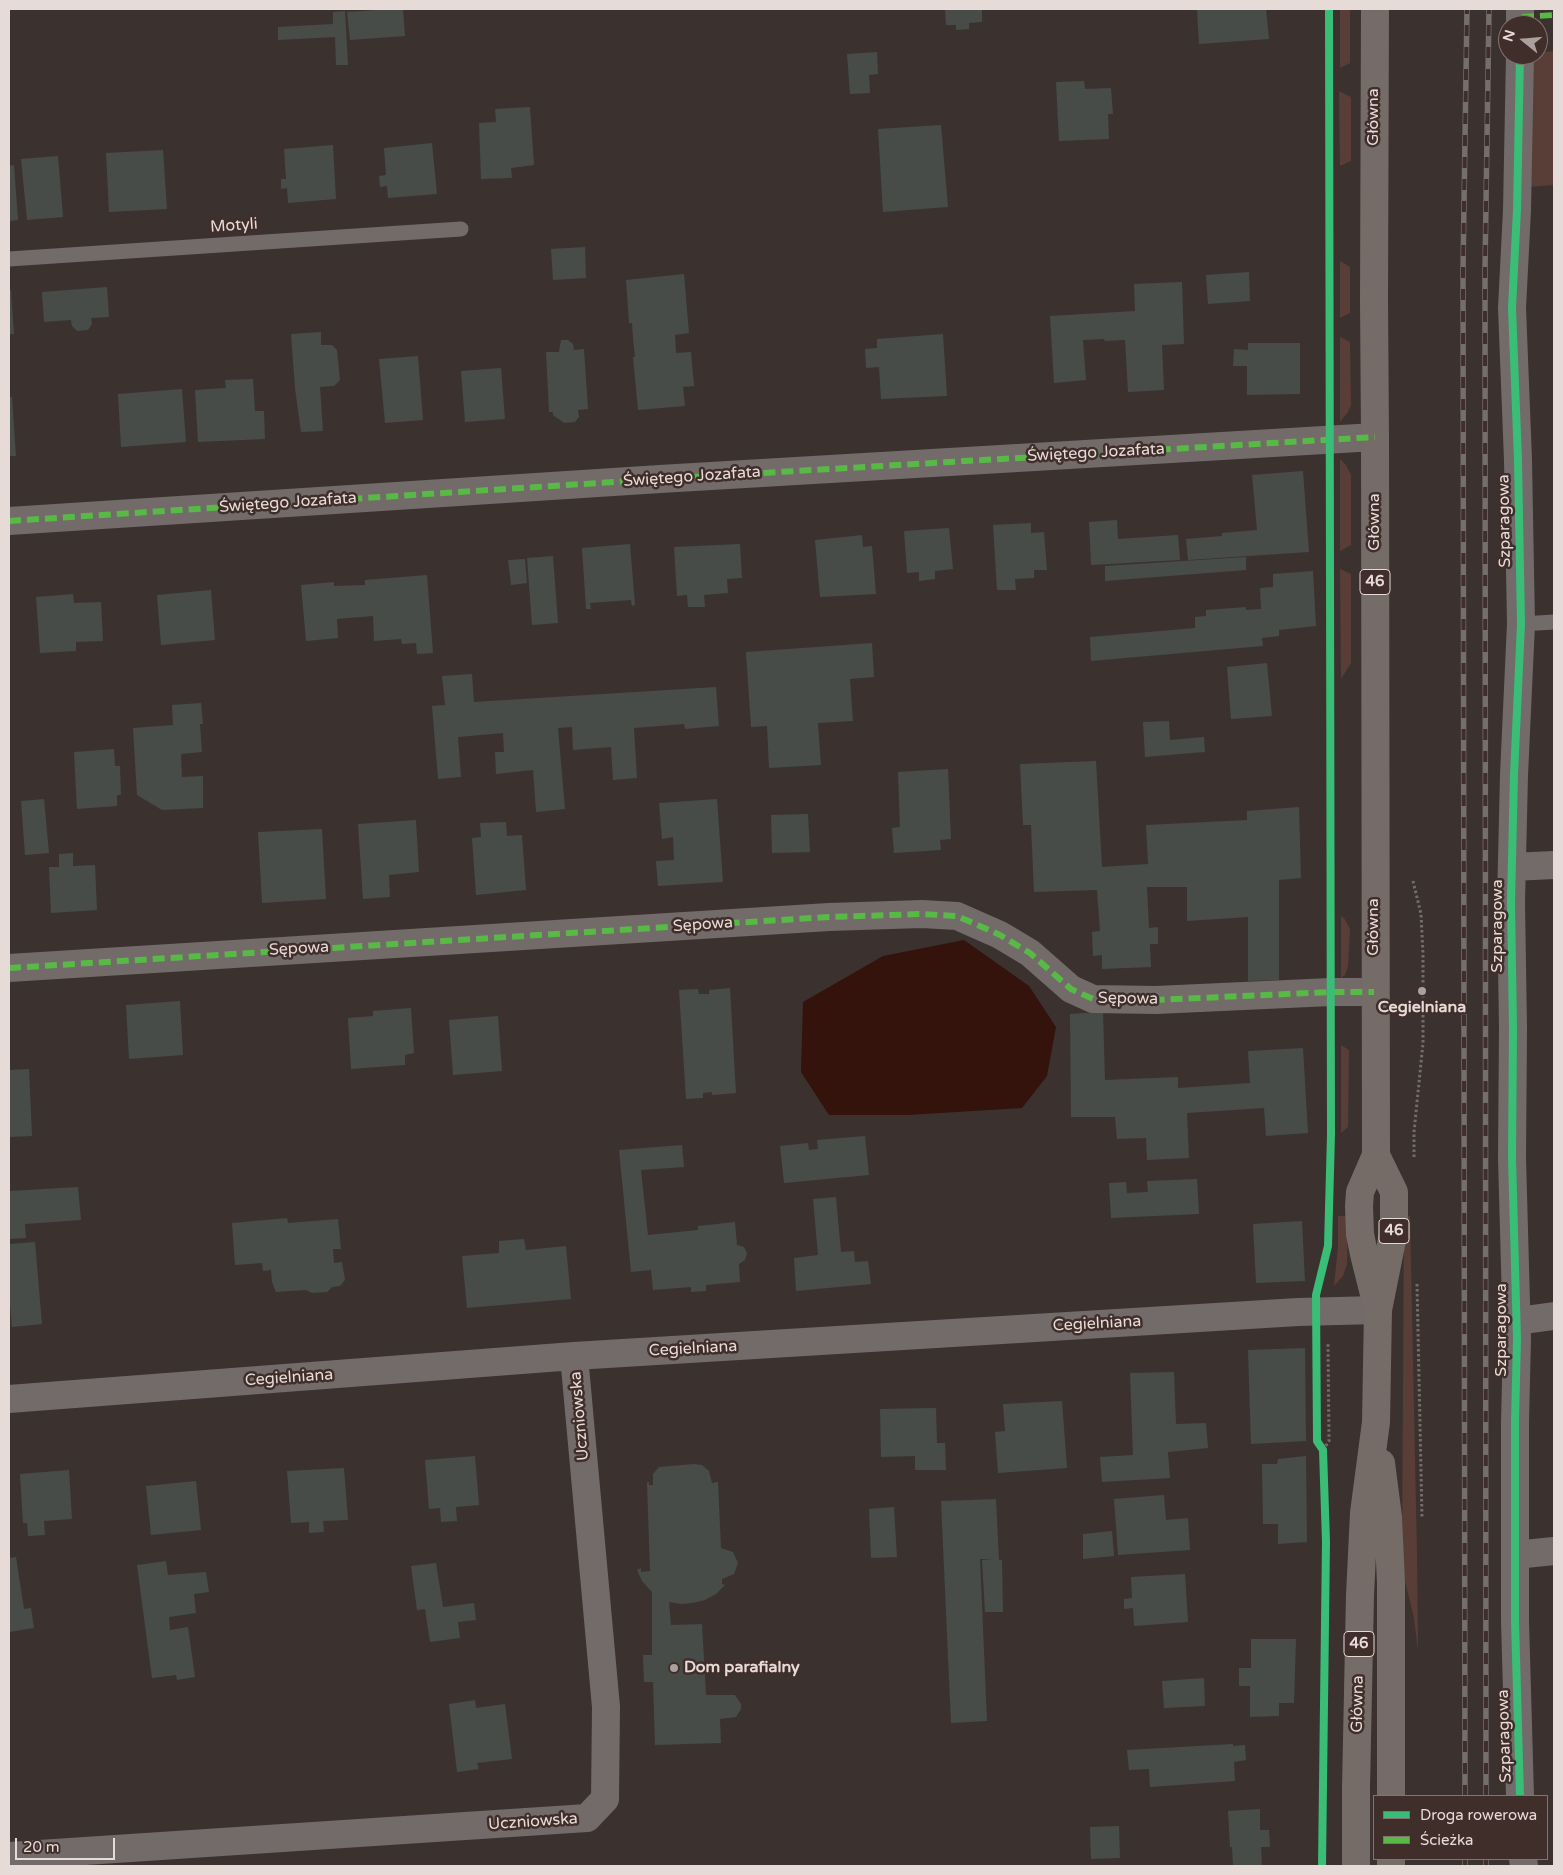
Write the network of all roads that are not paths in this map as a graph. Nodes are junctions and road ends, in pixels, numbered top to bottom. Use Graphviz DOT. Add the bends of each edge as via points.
graph roads {
  1 [pos="1375,9"];
  2 [pos="1520,65"];
  3 [pos="461,228"];
  4 [pos="9,260"];
  5 [pos="1375,436"];
  6 [pos="9,521"];
  7 [pos="1554,622"];
  8 [pos="1521,624"];
  9 [pos="1554,865"];
  10 [pos="1512,867"];
  11 [pos="9,968"];
  12 [pos="1374,992"];
  13 [pos="1378,1310"];
  14 [pos="1554,1316"];
  15 [pos="1517,1321"];
  16 [pos="574,1356"];
  17 [pos="9,1399"];
  18 [pos="1376,1422"];
  19 [pos="1554,1551"];
  20 [pos="1515,1555"];
  21 [pos="1391,1795"];
  22 [pos="1520,1795"];
  23 [pos="9,1856"];
  24 [pos="1356,1866"];
  1 -- 5 [label="main road, Główna / 46"];
  2 -- 8 [label="street, Szparagowa" via="1512,308"];
  3 -- 4 [label="lane, Motyli"];
  5 -- 6 [label="street, Świętego Jozafata"];
  5 -- 12 [label="main road, Główna / 46"];
  7 -- 8 [label="lane"];
  8 -- 10 [label="street, Szparagowa"];
  9 -- 10 [label="street, Szparagowa"];
  10 -- 15 [label="street, Szparagowa" via="1512,1158"];
  11 -- 12 [label="street, Sępowa" via="922,914 957,916 1000,935 1030,953 1071,989 1093,999 1156,1000"];
  12 -- 13 [label="main road, Główna / 46" via="1376,1155 1360,1192 1359,1206 1360,1234"];
  13 -- 16 [label="street, Cegielniana"];
  13 -- 18 [label="main road, Główna / 46"];
  14 -- 15 [label="street, Szparagowa"];
  15 -- 20 [label="street, Szparagowa"];
  16 -- 17 [label="street, Cegielniana"];
  16 -- 23 [label="street, Uczniowska" via="606,1707 606,1799 587,1818"];
  18 -- 21 [label="main road, Główna / 46" via="1388,1517 1391,1584"];
  18 -- 24 [label="main road, Główna / 46" via="1364,1513 1360,1594"];
  19 -- 20 [label="street"];
  20 -- 22 [label="street, Szparagowa"];
}
